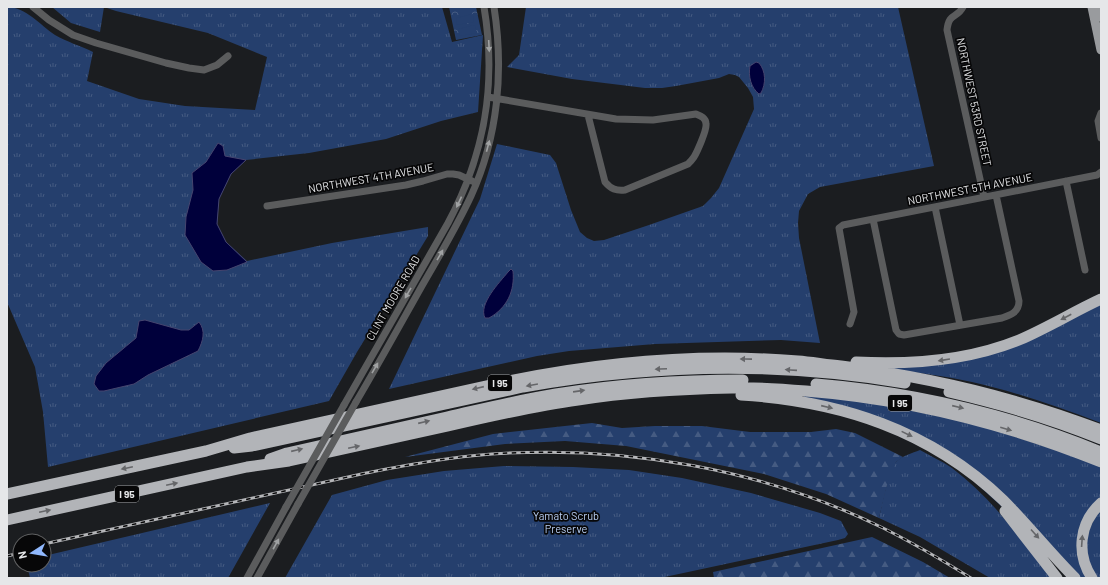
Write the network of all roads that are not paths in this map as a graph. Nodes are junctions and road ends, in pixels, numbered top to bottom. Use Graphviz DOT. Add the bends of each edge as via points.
graph roads {
  1 [pos="33,7"];
  2 [pos="484,7"];
  3 [pos="494,7"];
  4 [pos="963,7"];
  5 [pos="1092,7"];
  6 [pos="1099,7"];
  7 [pos="1101,17"];
  8 [pos="1100,39"];
  9 [pos="1101,50"];
  10 [pos="228,56"];
  11 [pos="488,97"];
  12 [pos="497,99"];
  13 [pos="1101,113"];
  14 [pos="588,115"];
  15 [pos="1101,138"];
  16 [pos="1101,172"];
  17 [pos="468,180"];
  18 [pos="1066,181"];
  19 [pos="476,183"];
  20 [pos="996,195"];
  21 [pos="984,197"];
  22 [pos="267,206"];
  23 [pos="935,207"];
  24 [pos="874,219"];
  25 [pos="1085,270"];
  26 [pos="1098,300"];
  27 [pos="850,324"];
  28 [pos="960,325"];
  29 [pos="799,361"];
  30 [pos="691,390"];
  31 [pos="1101,430"];
  32 [pos="1101,439"];
  33 [pos="931,447"];
  34 [pos="206,451"];
  35 [pos="1101,452"];
  36 [pos="1101,462"];
  37 [pos="247,467"];
  38 [pos="7,494"];
  39 [pos="1101,503"];
  40 [pos="7,520"];
  41 [pos="247,578"];
  42 [pos="257,578"];
  43 [pos="1057,578"];
  44 [pos="1075,578"];
  45 [pos="1092,578"];
  1 -- 10 [label="street" via="73,35 166,63 204,70 217,65"];
  2 -- 11 [label="street, CLINT MOORE ROAD, one-way" via="489,49"];
  3 -- 12 [label="street, CLINT MOORE ROAD" via="499,62"];
  4 -- 21 [label="street, NORTHWEST 53RD STREET" via="951,18 947,30"];
  5 -- 8 [label="main road"];
  6 -- 7 [label="main road"];
  8 -- 9 [label="main road"];
  11 -- 12 [label="street"];
  11 -- 17 [label="street, CLINT MOORE ROAD" via="481,138"];
  12 -- 14 [label="street"];
  19 -- 12 [label="street, CLINT MOORE ROAD, one-way" via="491,138"];
  13 -- 15 [label="street" via="1098,121"];
  14 -- 14 [label="street" via="647,120 696,114 705,119 706,130 688,164 620,191 605,182"];
  16 -- 18 [label="street, NORTHWEST 5TH AVENUE"];
  17 -- 19 [label="street, NORTHWEST 4TH AVENUE"];
  17 -- 22 [label="street, NORTHWEST 4TH AVENUE" via="459,175 447,174 406,185"];
  17 -- 41 [label="street, CLINT MOORE ROAD, one-way, bridge" via="448,223"];
  18 -- 20 [label="street, NORTHWEST 5TH AVENUE"];
  18 -- 25 [label="street"];
  42 -- 19 [label="street, CLINT MOORE ROAD, one-way, bridge" via="451,236"];
  20 -- 21 [label="street, NORTHWEST 5TH AVENUE"];
  20 -- 28 [label="street" via="1019,305 1016,312 1007,316"];
  21 -- 23 [label="street, NORTHWEST 5TH AVENUE"];
  23 -- 24 [label="street, NORTHWEST 5TH AVENUE"];
  23 -- 28 [label="street"];
  24 -- 27 [label="street, NORTHWEST 5TH AVENUE" via="839,228 854,312"];
  24 -- 28 [label="street" via="896,330 899,334 904,336"];
  26 -- 29 [label="highway, one-way" via="1018,340 960,357 909,363"];
  29 -- 31 [label="highway, I 95" via="888,373 970,389 1028,405"];
  29 -- 34 [label="highway, I 95, one-way" via="673,360 565,371 250,438"];
  30 -- 33 [label="highway, one-way" via="781,398 830,407 891,427"];
  30 -- 36 [label="highway, I 95, one-way" via="784,389 890,402 994,426 1046,441"];
  37 -- 30 [label="highway, I 95, one-way" via="289,461 554,404 635,393"];
  32 -- 34 [label="highway, one-way" via="1023,411 918,386 799,370 704,368 649,370 553,382 252,446"];
  33 -- 43 [label="highway" via="992,497"];
  33 -- 44 [label="highway, one-way" via="989,488"];
  34 -- 38 [label="highway, I 95, one-way"];
  37 -- 35 [label="highway, one-way" via="287,453 545,396 629,385 712,380 813,384 908,397 1005,419"];
  40 -- 37 [label="highway, I 95, one-way"];
  45 -- 39 [label="highway, one-way" via="1084,561 1082,540 1089,518"];
}
